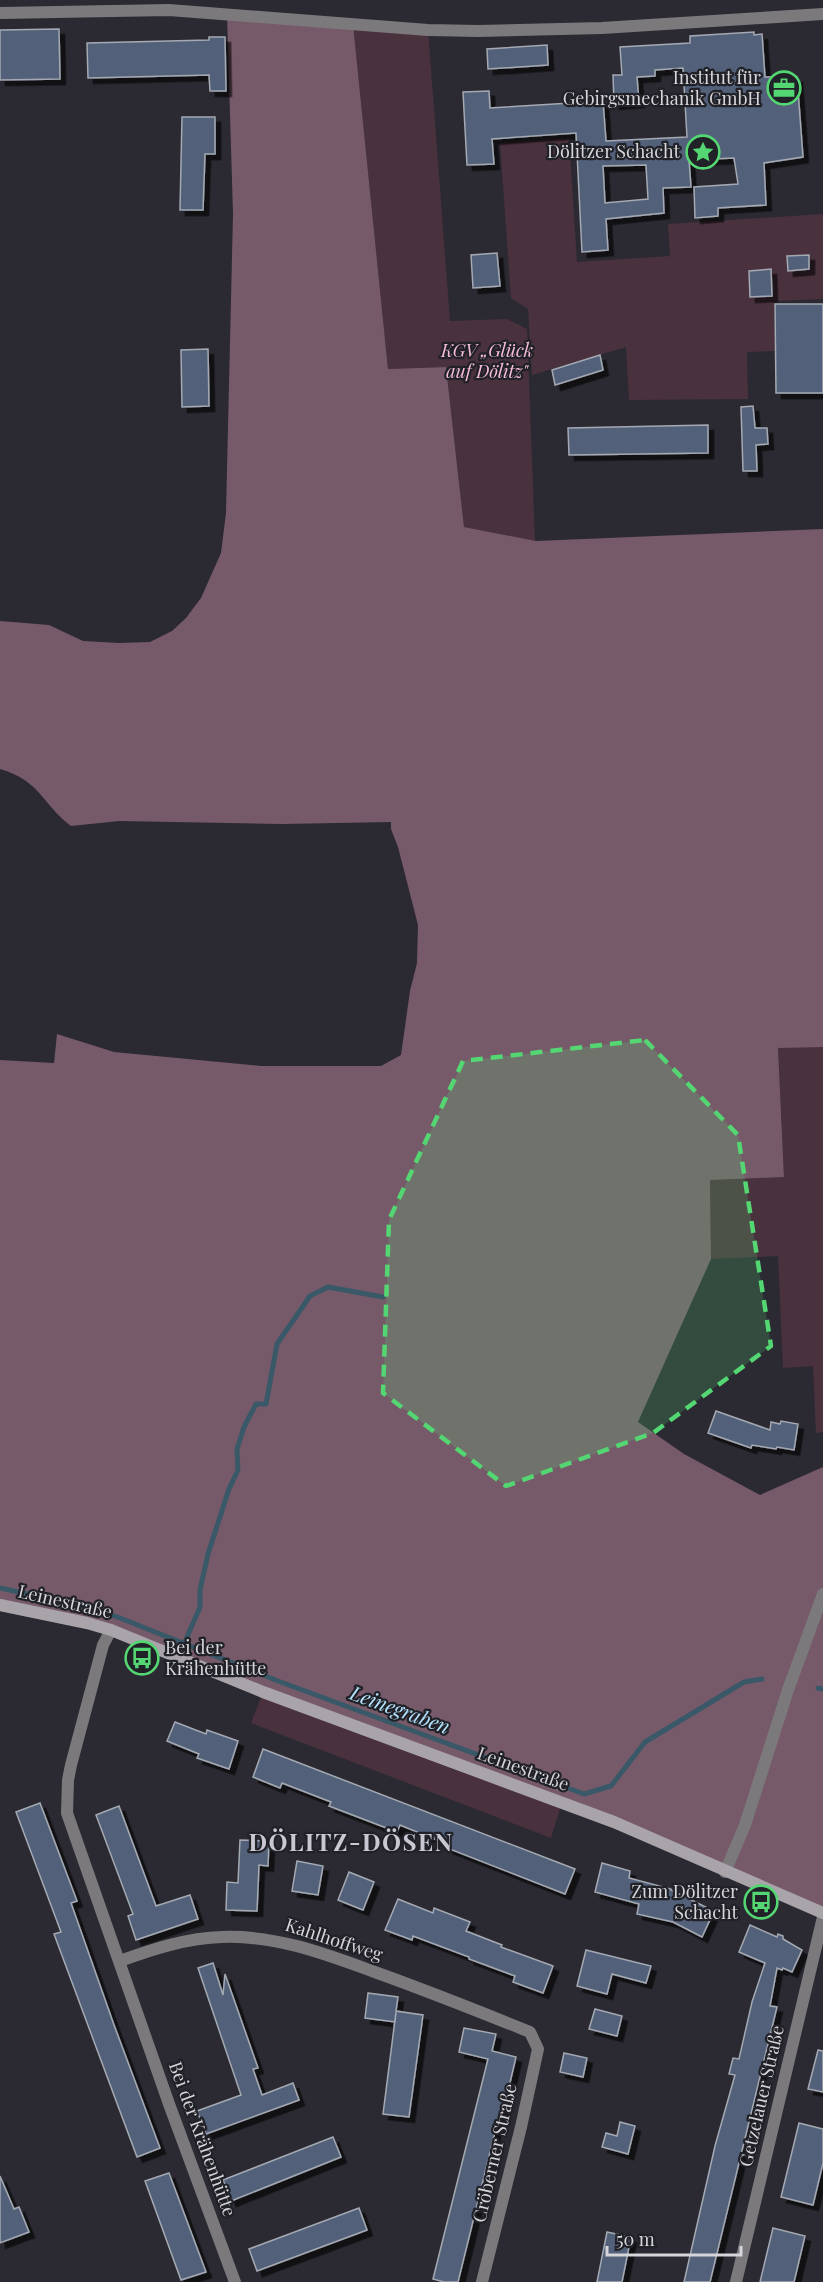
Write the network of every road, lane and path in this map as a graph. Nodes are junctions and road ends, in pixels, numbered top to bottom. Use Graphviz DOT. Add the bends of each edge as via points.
graph roads {
  1 [pos="0,14"];
  2 [pos="823,14"];
  3 [pos="823,1594"];
  4 [pos="0,1605"];
  5 [pos="111,1630"];
  6 [pos="725,1872"];
  7 [pos="823,1913"];
  8 [pos="823,1917"];
  9 [pos="120,1961"];
  10 [pos="530,2032"];
  11 [pos="235,2282"];
  12 [pos="482,2282"];
  13 [pos="736,2282"];
  1 -- 2 [label="street" via="169,10 428,30 602,28"];
  3 -- 6 [label="street" via="745,1825"];
  4 -- 5 [label="main road, Leinestraße"];
  5 -- 6 [label="main road, Leinestraße" via="263,1692 614,1822"];
  5 -- 9 [label="street, Bei der Krähenhütte" via="103,1645 71,1765 67,1813"];
  6 -- 7 [label="main road, Leinestraße"];
  8 -- 13 [label="street, Getzelauer Straße"];
  9 -- 10 [label="street, Kahlhoffweg" via="185,1941 222,1937 283,1941 429,1991"];
  9 -- 11 [label="street, Bei der Krähenhütte"];
  10 -- 12 [label="street, Cröberner Straße" via="538,2049"];
}
